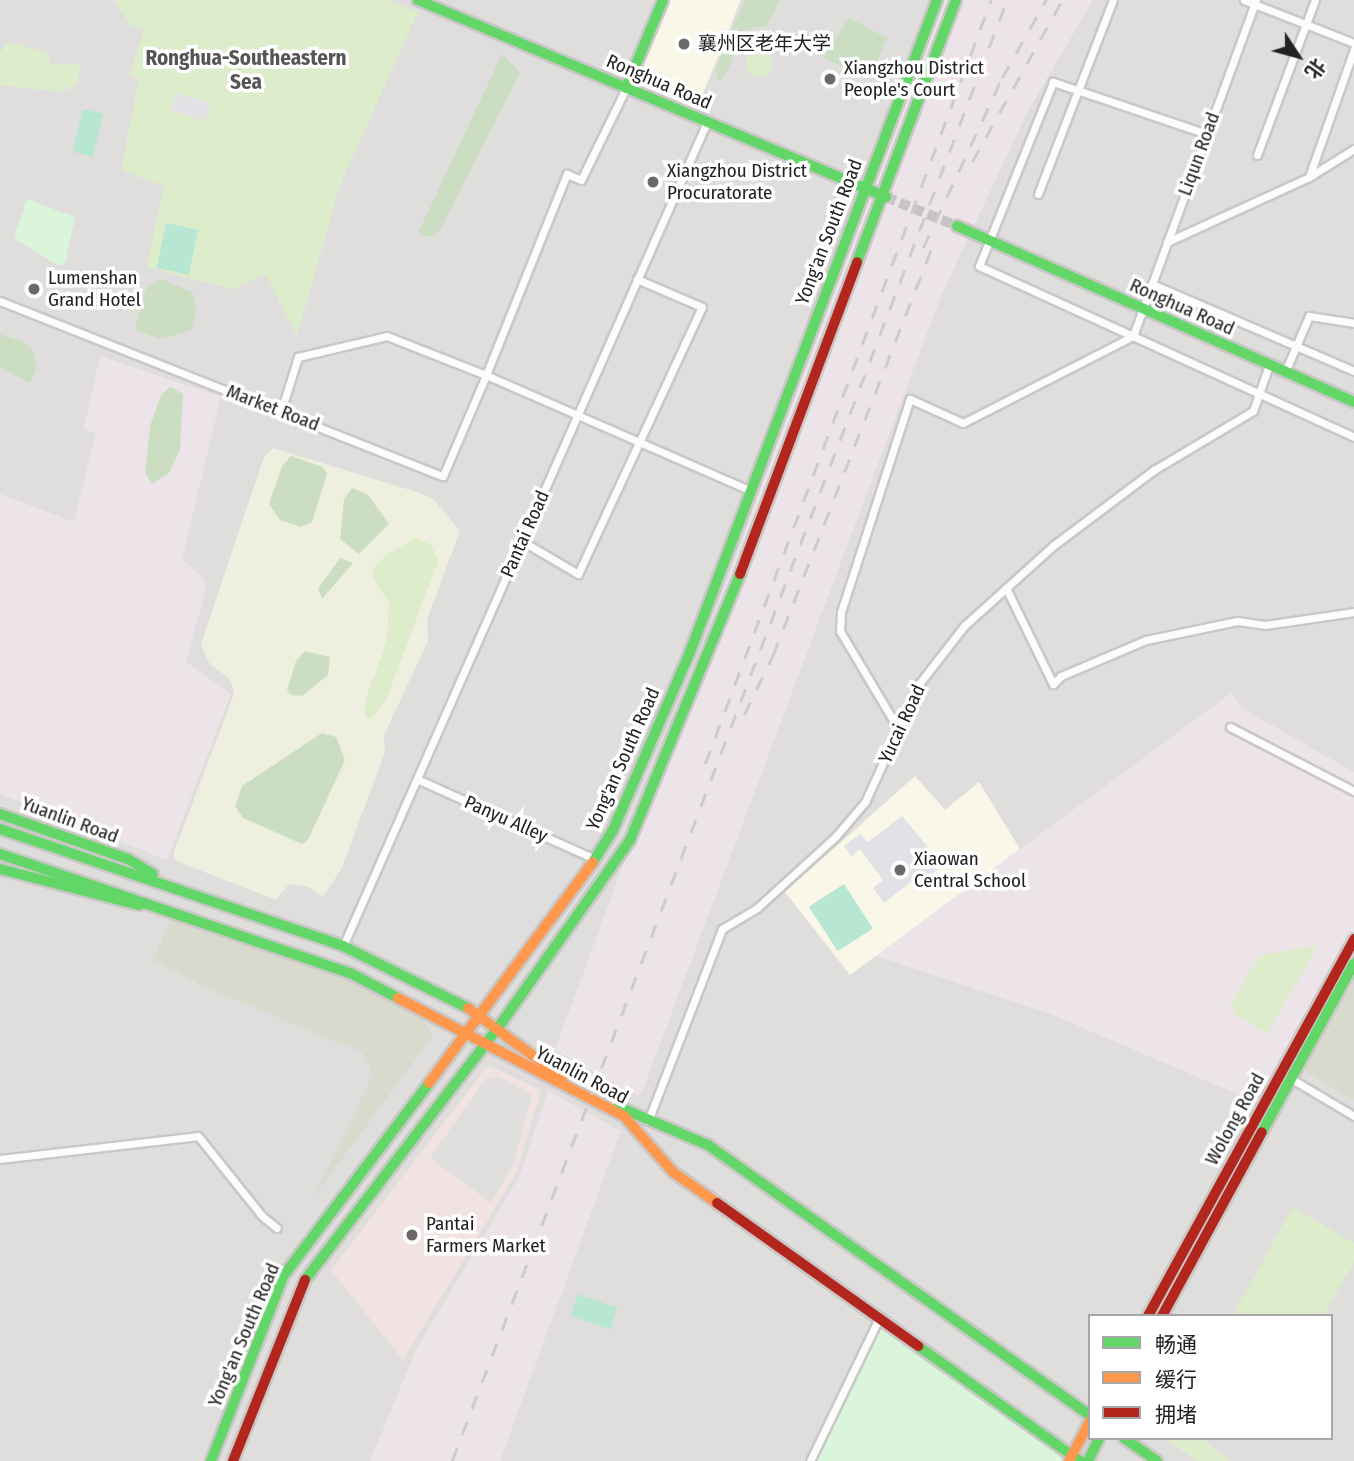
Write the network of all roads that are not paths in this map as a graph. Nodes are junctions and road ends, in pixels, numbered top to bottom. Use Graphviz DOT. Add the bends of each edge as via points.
graph roads {
  1 [pos="418,0"];
  2 [pos="663,0"];
  3 [pos="937,0"];
  4 [pos="956,0"];
  5 [pos="1113,0"];
  6 [pos="1244,0"];
  7 [pos="1315,0"];
  8 [pos="1255,2"];
  9 [pos="1306,24"];
  10 [pos="1354,43"];
  11 [pos="1354,49"];
  12 [pos="626,88"];
  13 [pos="1078,91"];
  14 [pos="707,122"];
  15 [pos="1207,134"];
  16 [pos="1354,149"];
  17 [pos="1257,155"];
  18 [pos="1308,177"];
  19 [pos="865,188"];
  20 [pos="1038,194"];
  21 [pos="884,196"];
  22 [pos="957,226"];
  23 [pos="989,240"];
  24 [pos="1167,242"];
  25 [pos="637,279"];
  26 [pos="1152,284"];
  27 [pos="0,301"];
  28 [pos="1143,309"];
  29 [pos="1354,323"];
  30 [pos="1133,337"];
  31 [pos="1296,346"];
  32 [pos="1269,365"];
  33 [pos="1354,371"];
  34 [pos="1285,372"];
  35 [pos="486,375"];
  36 [pos="1259,392"];
  37 [pos="1354,402"];
  38 [pos="281,411"];
  39 [pos="579,413"];
  40 [pos="1354,437"];
  41 [pos="641,439"];
  42 [pos="751,491"];
  43 [pos="522,541"];
  44 [pos="1006,589"];
  45 [pos="1354,612"];
  46 [pos="1230,727"];
  47 [pos="899,730"];
  48 [pos="417,779"];
  49 [pos="1354,791"];
  50 [pos="0,814"];
  51 [pos="0,829"];
  52 [pos="0,854"];
  53 [pos="595,859"];
  54 [pos="0,869"];
  55 [pos="163,882"];
  56 [pos="153,904"];
  57 [pos="1354,939"];
  58 [pos="343,946"];
  59 [pos="1354,963"];
  60 [pos="482,1015"];
  61 [pos="500,1026"];
  62 [pos="467,1033"];
  63 [pos="485,1044"];
  64 [pos="1290,1078"];
  65 [pos="1354,1116"];
  66 [pos="648,1121"];
  67 [pos="0,1159"];
  68 [pos="276,1228"];
  69 [pos="1149,1314"];
  70 [pos="1163,1314"];
  71 [pos="879,1318"];
  72 [pos="1088,1414"];
  73 [pos="1088,1425"];
  74 [pos="1098,1440"];
  75 [pos="1127,1440"];
  76 [pos="1073,1459"];
  77 [pos="211,1461"];
  78 [pos="233,1461"];
  79 [pos="810,1461"];
  80 [pos="1088,1461"];
  81 [pos="1157,1461"];
  1 -- 12 [label="main road, Ronghua Road"];
  2 -- 12 [label="main road"];
  3 -- 19 [label="main road, Yong'an South Road"];
  4 -- 21 [label="main road, Yong'an South Road"];
  5 -- 13 [label="street"];
  6 -- 8 [label="street"];
  7 -- 9 [label="street"];
  8 -- 9 [label="street"];
  8 -- 15 [label="street, Liqun Road"];
  9 -- 10 [label="street"];
  9 -- 17 [label="street"];
  11 -- 18 [label="street"];
  12 -- 14 [label="main road, Ronghua Road"];
  12 -- 35 [label="street" via="581,180 567,174"];
  13 -- 15 [label="street"];
  13 -- 20 [label="street"];
  13 -- 23 [label="street" via="1053,82"];
  14 -- 19 [label="main road, Ronghua Road"];
  14 -- 25 [label="street, Pantai Road"];
  15 -- 24 [label="street, Liqun Road"];
  16 -- 18 [label="street"];
  18 -- 24 [label="street"];
  19 -- 21 [label="main road, Ronghua Road"];
  19 -- 42 [label="main road, Yong'an South Road"];
  21 -- 61 [label="main road, Yong'an South Road" via="708,658 630,840"];
  22 -- 23 [label="main road, Ronghua Road"];
  23 -- 28 [label="main road, Ronghua Road"];
  23 -- 30 [label="street" via="979,266"];
  24 -- 26 [label="street, Liqun Road"];
  25 -- 39 [label="street, Pantai Road"];
  25 -- 41 [label="street" via="702,307"];
  26 -- 28 [label="street, Liqun Road"];
  26 -- 31 [label="street"];
  27 -- 38 [label="street, Market Road"];
  28 -- 30 [label="street, Liqun Road"];
  28 -- 32 [label="main road, Ronghua Road"];
  29 -- 31 [label="street" via="1309,316"];
  30 -- 36 [label="street"];
  30 -- 47 [label="street" via="963,423 910,399 841,612 840,631"];
  31 -- 33 [label="street"];
  31 -- 34 [label="street"];
  32 -- 34 [label="main road, Ronghua Road"];
  32 -- 36 [label="street, Yucai Road"];
  34 -- 37 [label="main road, Ronghua Road"];
  35 -- 38 [label="street" via="387,336 298,358"];
  35 -- 38 [label="street, Market Road" via="443,476"];
  35 -- 39 [label="street"];
  36 -- 40 [label="street"];
  36 -- 44 [label="street, Yucai Road" via="1253,411 1154,470 1054,545"];
  39 -- 41 [label="street"];
  39 -- 43 [label="street, Pantai Road"];
  41 -- 42 [label="street"];
  41 -- 43 [label="street" via="578,574"];
  42 -- 53 [label="main road, Yong'an South Road" via="690,652 613,830"];
  43 -- 48 [label="street, Pantai Road"];
  44 -- 45 [label="street" via="1053,684 1061,676 1146,640 1237,621 1265,625"];
  44 -- 47 [label="street, Yucai Road" via="964,626 919,684"];
  46 -- 49 [label="street"];
  47 -- 66 [label="street, Yucai Road" via="866,802 836,836 757,908 722,929"];
  48 -- 53 [label="street, Panyu Alley"];
  48 -- 58 [label="street, Pantai Road"];
  50 -- 55 [label="main road, Yuanlin Road" via="128,859"];
  51 -- 55 [label="main road, Yuanlin Road"];
  52 -- 56 [label="main road, Yuanlin Road"];
  53 -- 60 [label="main road, Yong'an South Road"];
  54 -- 56 [label="main road, Yuanlin Road" via="139,905"];
  55 -- 58 [label="main road, Yuanlin Road"];
  56 -- 62 [label="main road, Yuanlin Road" via="349,973"];
  57 -- 69 [label="main road, Wolong Road"];
  58 -- 60 [label="main road, Yuanlin Road"];
  59 -- 64 [label="main road, Wolong Road"];
  60 -- 61 [label="main road, Yuanlin Road"];
  60 -- 62 [label="main road, Yong'an South Road"];
  61 -- 63 [label="main road, Yong'an South Road"];
  61 -- 66 [label="main road, Yuanlin Road" via="556,1074"];
  62 -- 63 [label="main road, Yuanlin Road"];
  62 -- 77 [label="main road, Yong'an South Road" via="284,1275"];
  63 -- 71 [label="main road, Yuanlin Road" via="624,1116 673,1172"];
  63 -- 78 [label="main road, Yong'an South Road" via="298,1289"];
  64 -- 65 [label="street"];
  64 -- 70 [label="main road, Wolong Road"];
  66 -- 72 [label="main road, Yuanlin Road" via="708,1145"];
  67 -- 68 [label="street" via="198,1136 261,1216"];
  71 -- 76 [label="main road, Yuanlin Road"];
  71 -- 79 [label="street"];
  73 -- 76 [label="main road"];
  74 -- 80 [label="main road"];
  75 -- 81 [label="main road"];
}
